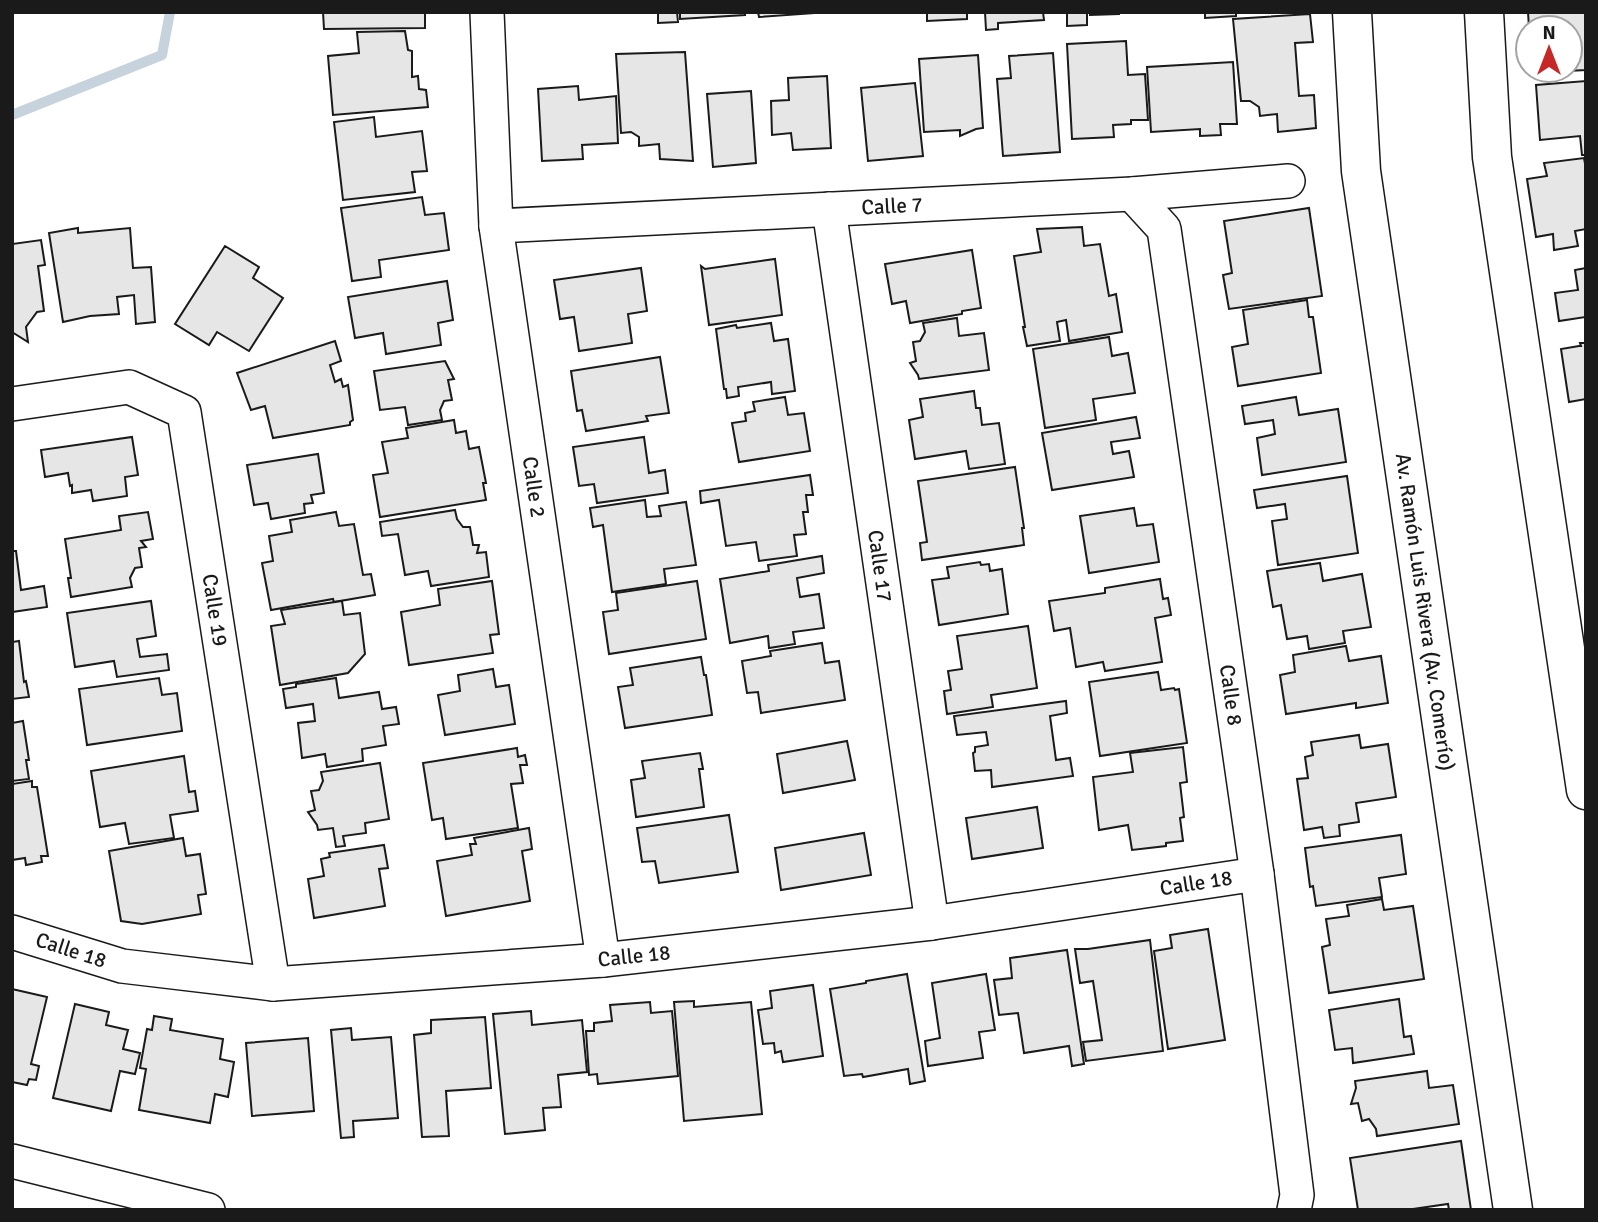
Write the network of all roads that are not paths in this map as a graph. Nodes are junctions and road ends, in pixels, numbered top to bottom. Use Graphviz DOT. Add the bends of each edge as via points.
graph roads {
  1 [pos="487,12"];
  2 [pos="1352,12"];
  3 [pos="1484,12"];
  4 [pos="1289,181"];
  5 [pos="1132,194"];
  6 [pos="829,209"];
  7 [pos="496,226"];
  8 [pos="12,404"];
  9 [pos="1586,790"];
  10 [pos="1257,874"];
  11 [pos="932,923"];
  12 [pos="12,932"];
  13 [pos="603,960"];
  14 [pos="274,984"];
  15 [pos="12,1161"];
  16 [pos="208,1210"];
  17 [pos="1294,1210"];
  18 [pos="1513,1210"];
  1 -- 7 [label="street, Calle 2"];
  2 -- 18 [label="main road, Av. Ramón Luis Rivera (Av. Comerío)" via="1361,171"];
  3 -- 9 [label="main road" via="1492,157"];
  4 -- 5 [label="street, Calle 7"];
  5 -- 6 [label="street, Calle 7"];
  5 -- 10 [label="street, Calle 8" via="1164,229"];
  6 -- 7 [label="street, Calle 7"];
  6 -- 11 [label="street, Calle 17"];
  7 -- 13 [label="street, Calle 2"];
  8 -- 14 [label="street, Calle 19" via="129,387 184,412"];
  10 -- 11 [label="street, Calle 18"];
  10 -- 17 [label="street, Calle 8" via="1297,1195"];
  11 -- 13 [label="street, Calle 18"];
  12 -- 14 [label="street, Calle 18" via="122,967"];
  13 -- 14 [label="street, Calle 18"];
  15 -- 16 [label="street"];
}
